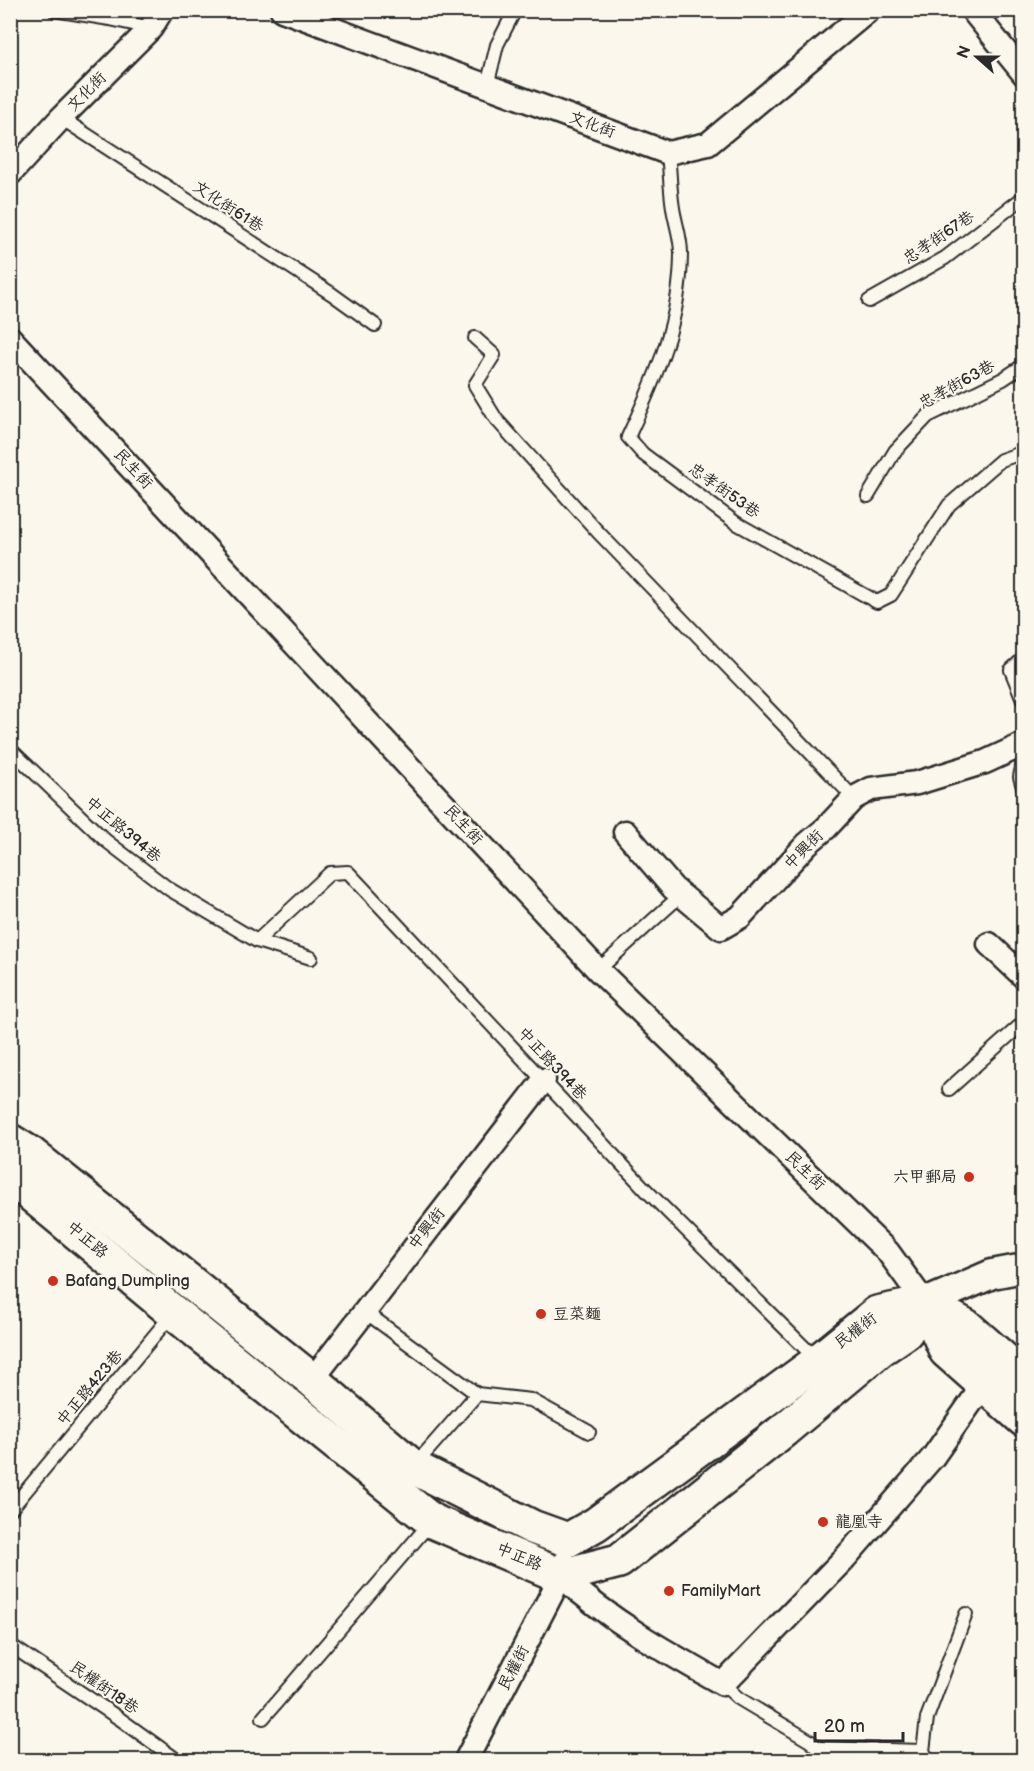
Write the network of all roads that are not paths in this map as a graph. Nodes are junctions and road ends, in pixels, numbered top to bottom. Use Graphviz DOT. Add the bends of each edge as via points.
graph roads {
  1 [pos="54,10"];
  2 [pos="282,10"];
  3 [pos="515,10"];
  4 [pos="869,10"];
  5 [pos="972,10"];
  6 [pos="157,19"];
  7 [pos="1023,74"];
  8 [pos="487,86"];
  9 [pos="61,118"];
  10 [pos="668,153"];
  11 [pos="10,174"];
  12 [pos="1023,197"];
  13 [pos="869,301"];
  14 [pos="375,325"];
  15 [pos="10,338"];
  16 [pos="476,338"];
  17 [pos="1023,365"];
  18 [pos="1023,452"];
  19 [pos="868,496"];
  20 [pos="1023,658"];
  21 [pos="1023,702"];
  22 [pos="1023,744"];
  23 [pos="10,749"];
  24 [pos="1023,756"];
  25 [pos="1023,791"];
  26 [pos="854,798"];
  27 [pos="624,832"];
  28 [pos="681,895"];
  29 [pos="257,941"];
  30 [pos="989,944"];
  31 [pos="311,958"];
  32 [pos="598,970"];
  33 [pos="1023,977"];
  34 [pos="1023,1022"];
  35 [pos="544,1080"];
  36 [pos="949,1089"];
  37 [pos="10,1141"];
  38 [pos="10,1177"];
  39 [pos="1023,1268"];
  40 [pos="184,1300"];
  41 [pos="925,1303"];
  42 [pos="364,1311"];
  43 [pos="818,1361"];
  44 [pos="1023,1377"];
  45 [pos="312,1380"];
  46 [pos="984,1384"];
  47 [pos="477,1394"];
  48 [pos="1023,1419"];
  49 [pos="589,1432"];
  50 [pos="414,1467"];
  51 [pos="10,1510"];
  52 [pos="432,1521"];
  53 [pos="568,1540"];
  54 [pos="561,1576"];
  55 [pos="966,1614"];
  56 [pos="10,1644"];
  57 [pos="723,1684"];
  58 [pos="263,1718"];
  59 [pos="819,1754"];
  60 [pos="925,1756"];
  61 [pos="177,1761"];
  62 [pos="466,1761"];
  1 -- 6 [label="lane" via="110,19"];
  2 -- 8 [label="street, 文化街"];
  3 -- 8 [label="lane" via="497,45"];
  4 -- 10 [label="street" via="708,144"];
  5 -- 7 [label="street"];
  6 -- 9 [label="street, 文化街"];
  8 -- 10 [label="street, 文化街"];
  9 -- 11 [label="street, 文化街"];
  9 -- 14 [label="lane, 文化街61巷"];
  10 -- 18 [label="lane, 忠孝街53巷" via="681,250 679,296 671,332 628,437 644,454 736,523 877,602 891,595 949,506 1001,460"];
  12 -- 13 [label="lane, 忠孝街67巷" via="945,258"];
  15 -- 32 [label="street, 民生街"];
  16 -- 26 [label="lane" via="494,355 475,385 496,419 630,566"];
  17 -- 19 [label="lane, 忠孝街63巷" via="928,416 895,451"];
  20 -- 21 [label="lane" via="1011,670"];
  22 -- 26 [label="street, 中興街" via="985,762 917,783 871,789"];
  23 -- 29 [label="lane, 中正路394巷" via="105,840 169,889"];
  24 -- 25 [label="lane"];
  26 -- 28 [label="street, 中興街" via="740,917 721,928"];
  27 -- 28 [label="street, 中興街"];
  28 -- 32 [label="lane"];
  29 -- 31 [label="lane, 中正路394巷"];
  29 -- 35 [label="lane, 中正路394巷" via="330,873 348,872"];
  30 -- 33 [label="street"];
  32 -- 41 [label="street, 民生街" via="888,1252"];
  34 -- 36 [label="lane"];
  35 -- 42 [label="street, 中興街"];
  35 -- 43 [label="lane, 中正路394巷" via="646,1190"];
  37 -- 40 [label="main road, 中正路" via="31,1154"];
  38 -- 40 [label="main road, 中正路"];
  39 -- 41 [label="street" via="992,1275"];
  40 -- 45 [label="main road, 中正路"];
  40 -- 51 [label="lane, 中正路423巷"];
  40 -- 52 [label="main road, 中正路"];
  41 -- 43 [label="main road, 民權街" via="877,1313"];
  41 -- 44 [label="main road" via="966,1326"];
  41 -- 46 [label="main road" via="946,1351"];
  41 -- 54 [label="main road, 民權街" via="906,1332 881,1348 619,1561"];
  42 -- 45 [label="street, 中興街"];
  42 -- 47 [label="lane"];
  43 -- 53 [label="main road, 民權街" via="596,1524"];
  45 -- 50 [label="main road, 中正路"];
  46 -- 48 [label="main road"];
  46 -- 57 [label="street" via="926,1466 845,1558"];
  47 -- 49 [label="lane" via="531,1400"];
  47 -- 50 [label="lane"];
  50 -- 53 [label="main road, 中正路" via="532,1527"];
  52 -- 54 [label="main road, 中正路"];
  52 -- 58 [label="lane"];
  53 -- 54 [label="street, 民權街"];
  54 -- 57 [label="street, 中正路" via="588,1600"];
  54 -- 62 [label="street, 民權街"];
  55 -- 60 [label="lane" via="927,1718"];
  56 -- 61 [label="lane, 民權街18巷"];
  57 -- 59 [label="lane" via="738,1698 810,1741"];
  59 -- 60 [label="lane"];
}
